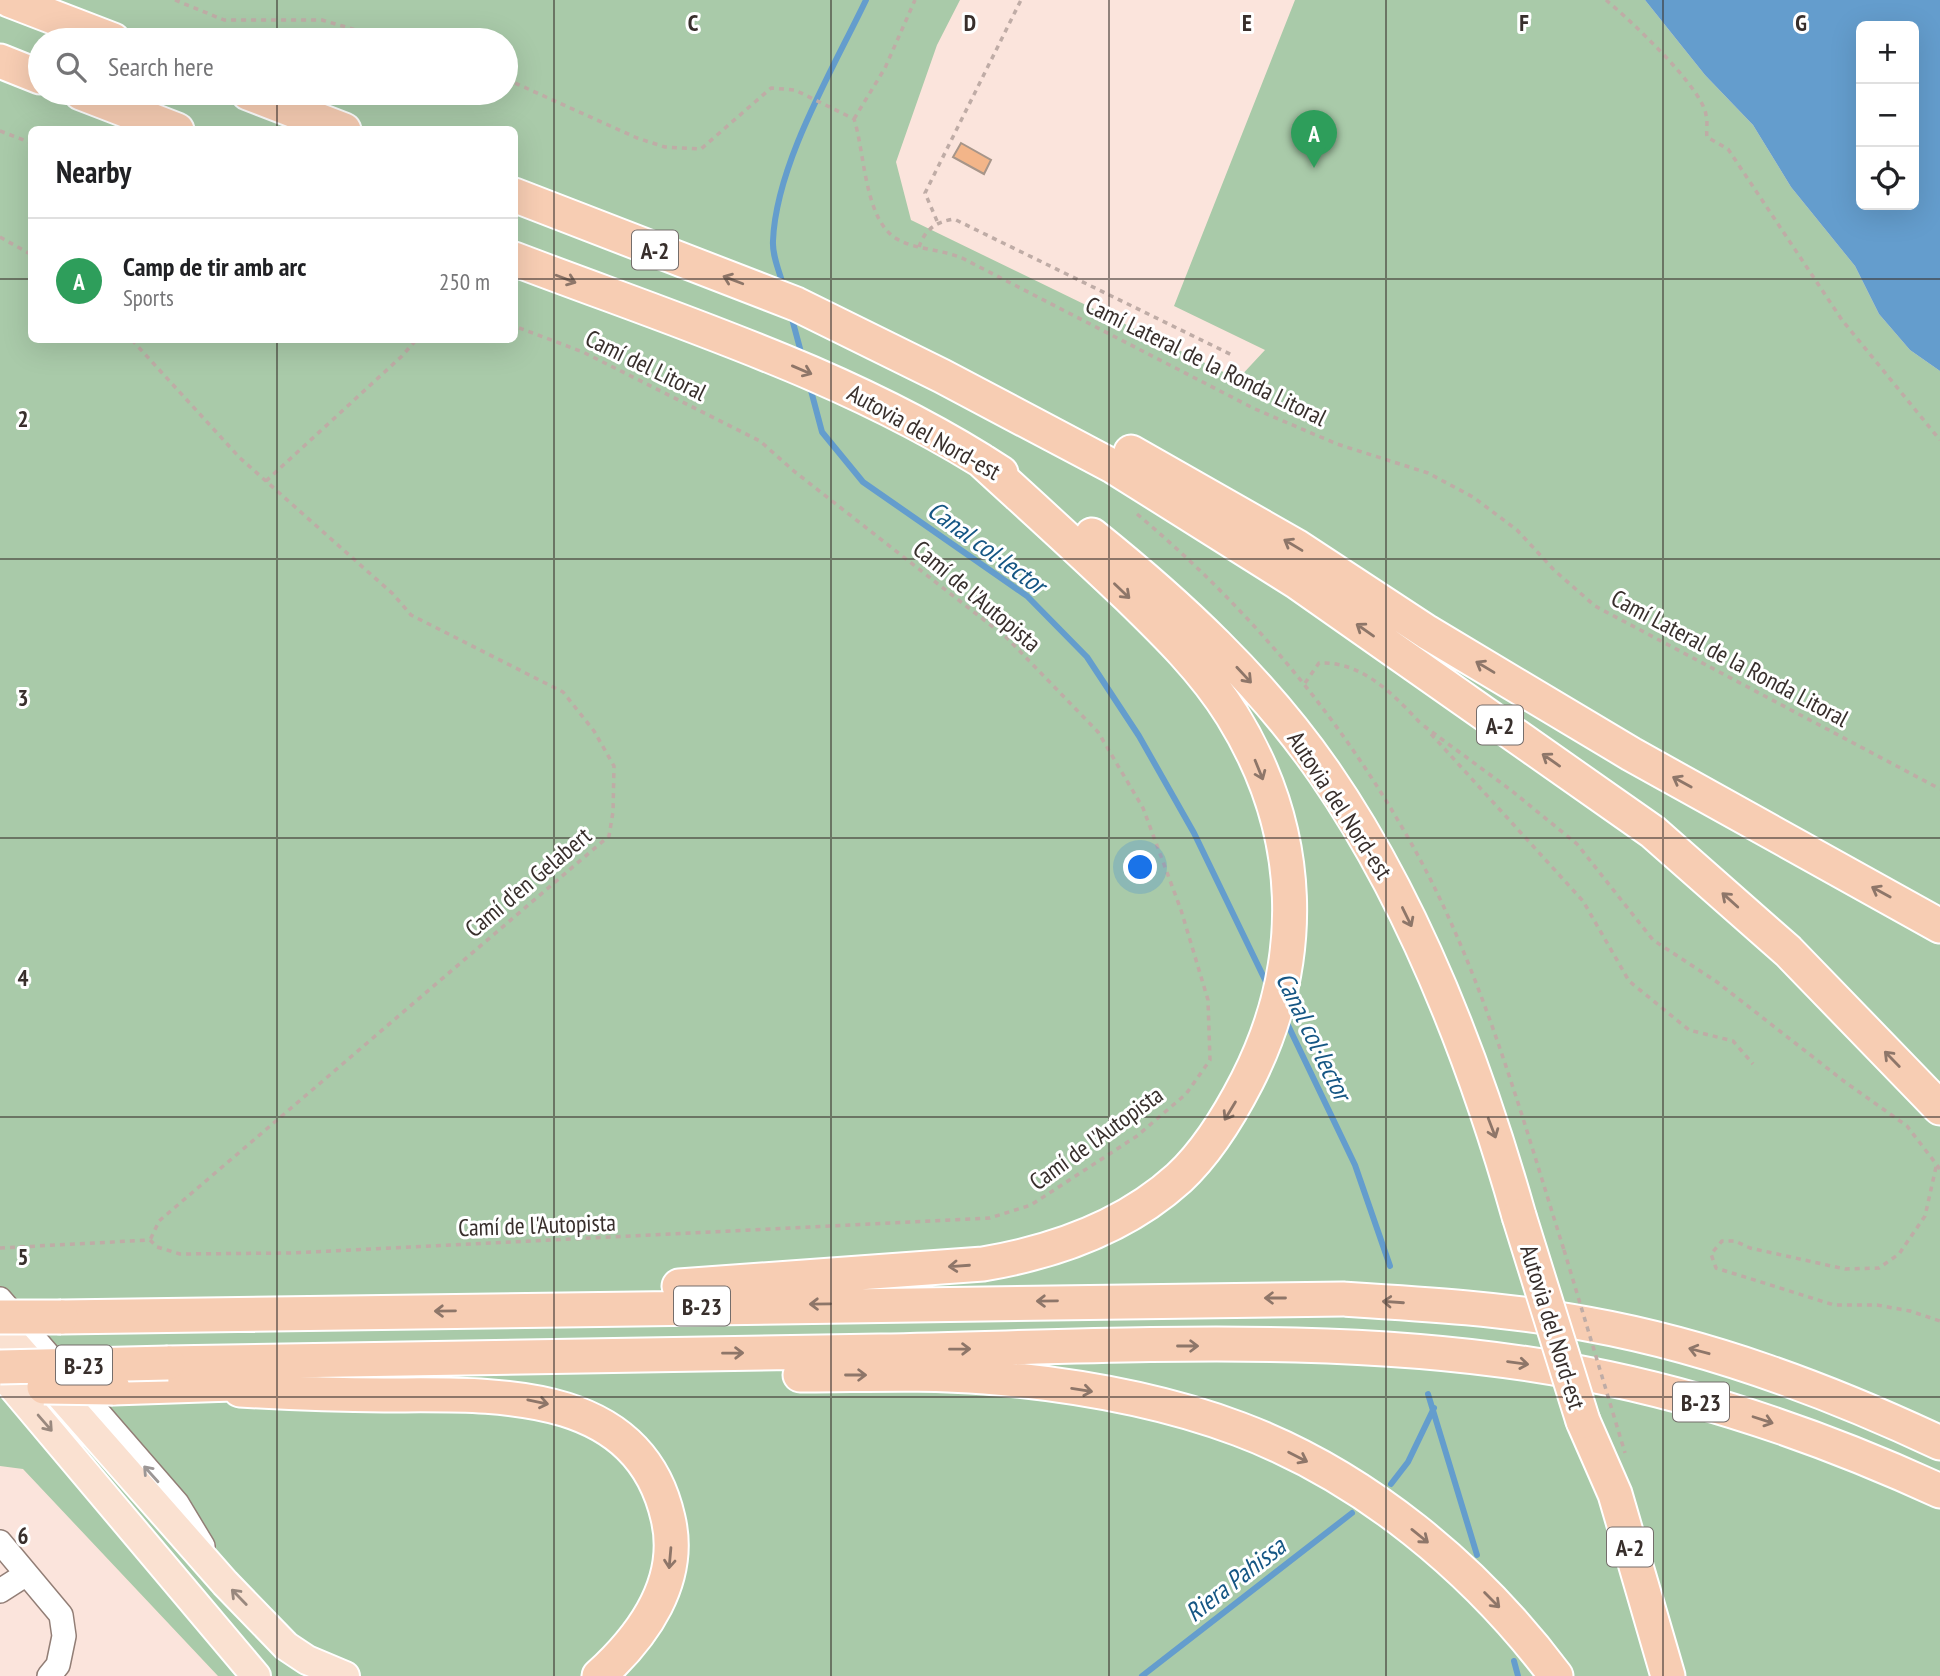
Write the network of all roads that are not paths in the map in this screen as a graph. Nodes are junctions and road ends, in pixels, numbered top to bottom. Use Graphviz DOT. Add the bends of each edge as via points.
graph roads {
  1 [pos="9,0"];
  2 [pos="82,28"];
  3 [pos="0,61"];
  4 [pos="28,72"];
  5 [pos="112,105"];
  6 [pos="279,105"];
  7 [pos="167,126"];
  8 [pos="334,126"];
  9 [pos="518,197"];
  10 [pos="518,261"];
  11 [pos="909,351"];
  12 [pos="982,461"];
  13 [pos="1940,926"];
  14 [pos="1940,1108"];
  15 [pos="0,1298"];
  16 [pos="489,1311"];
  17 [pos="0,1317"];
  18 [pos="0,1327"];
  19 [pos="0,1370"];
  20 [pos="172,1375"];
  21 [pos="0,1385"];
  22 [pos="1811,1386"];
  23 [pos="1583,1421"];
  24 [pos="1940,1421"];
  25 [pos="1940,1443"];
  26 [pos="1940,1491"];
  27 [pos="0,1542"];
  28 [pos="215,1571"];
  29 [pos="25,1575"];
  30 [pos="0,1591"];
  31 [pos="49,1676"];
  32 [pos="256,1676"];
  33 [pos="345,1676"];
  34 [pos="599,1676"];
  35 [pos="1556,1676"];
  36 [pos="1646,1676"];
  37 [pos="1668,1676"];
  1 -- 2 [label="highway"];
  3 -- 4 [label="highway"];
  5 -- 7 [label="highway"];
  6 -- 8 [label="highway"];
  11 -- 9 [label="highway, A-2, one-way"];
  10 -- 12 [label="highway, Autovia del Nord-est / A-2, one-way" via="862,395"];
  13 -- 11 [label="highway, one-way" via="1620,748 1427,632 1296,546 1118,445"];
  14 -- 11 [label="highway, A-2, one-way" via="1788,951 1653,832 1297,582 1114,467 942,376"];
  12 -- 16 [label="highway, one-way" via="1168,635 1233,717 1263,780 1283,847 1290,899 1289,945 1283,990 1262,1051 1230,1113 1178,1179 1108,1226 1055,1249 983,1265 656,1287"];
  12 -- 23 [label="highway, Autovia del Nord-est / A-2, one-way, bridge" via="1072,520 1163,592 1285,720 1325,773 1378,860 1423,950 1496,1138"];
  28 -- 15 [label="lane, one-way" via="177,1503"];
  16 -- 17 [label="highway, B-23, one-way, bridge"];
  22 -- 16 [label="highway, B-23, one-way" via="1585,1323 1343,1299"];
  18 -- 28 [label="main road"];
  19 -- 20 [label="highway, B-23, bridge"];
  19 -- 32 [label="main road, one-way"];
  20 -- 21 [label="highway, bridge" via="113,1388"];
  20 -- 26 [label="highway, B-23, one-way" via="1171,1346 1351,1348 1577,1372 1734,1411 1809,1435"];
  20 -- 34 [label="highway, one-way" via="323,1395 506,1397 568,1409 610,1429 653,1475 663,1496 671,1544 666,1583 656,1606 638,1634"];
  20 -- 35 [label="highway, one-way" via="925,1374 1104,1393 1240,1429 1354,1488 1453,1563 1528,1639"];
  22 -- 24 [label="highway" via="1871,1398"];
  22 -- 25 [label="highway, B-23"];
  23 -- 36 [label="highway, Autovia del Nord-est / A-2" via="1594,1494"];
  23 -- 37 [label="highway, A-2" via="1615,1494"];
  27 -- 29 [label="lane"];
  33 -- 28 [label="main road, one-way" via="286,1646"];
  29 -- 30 [label="lane"];
  29 -- 31 [label="lane" via="61,1615 64,1636 58,1665"];
}
